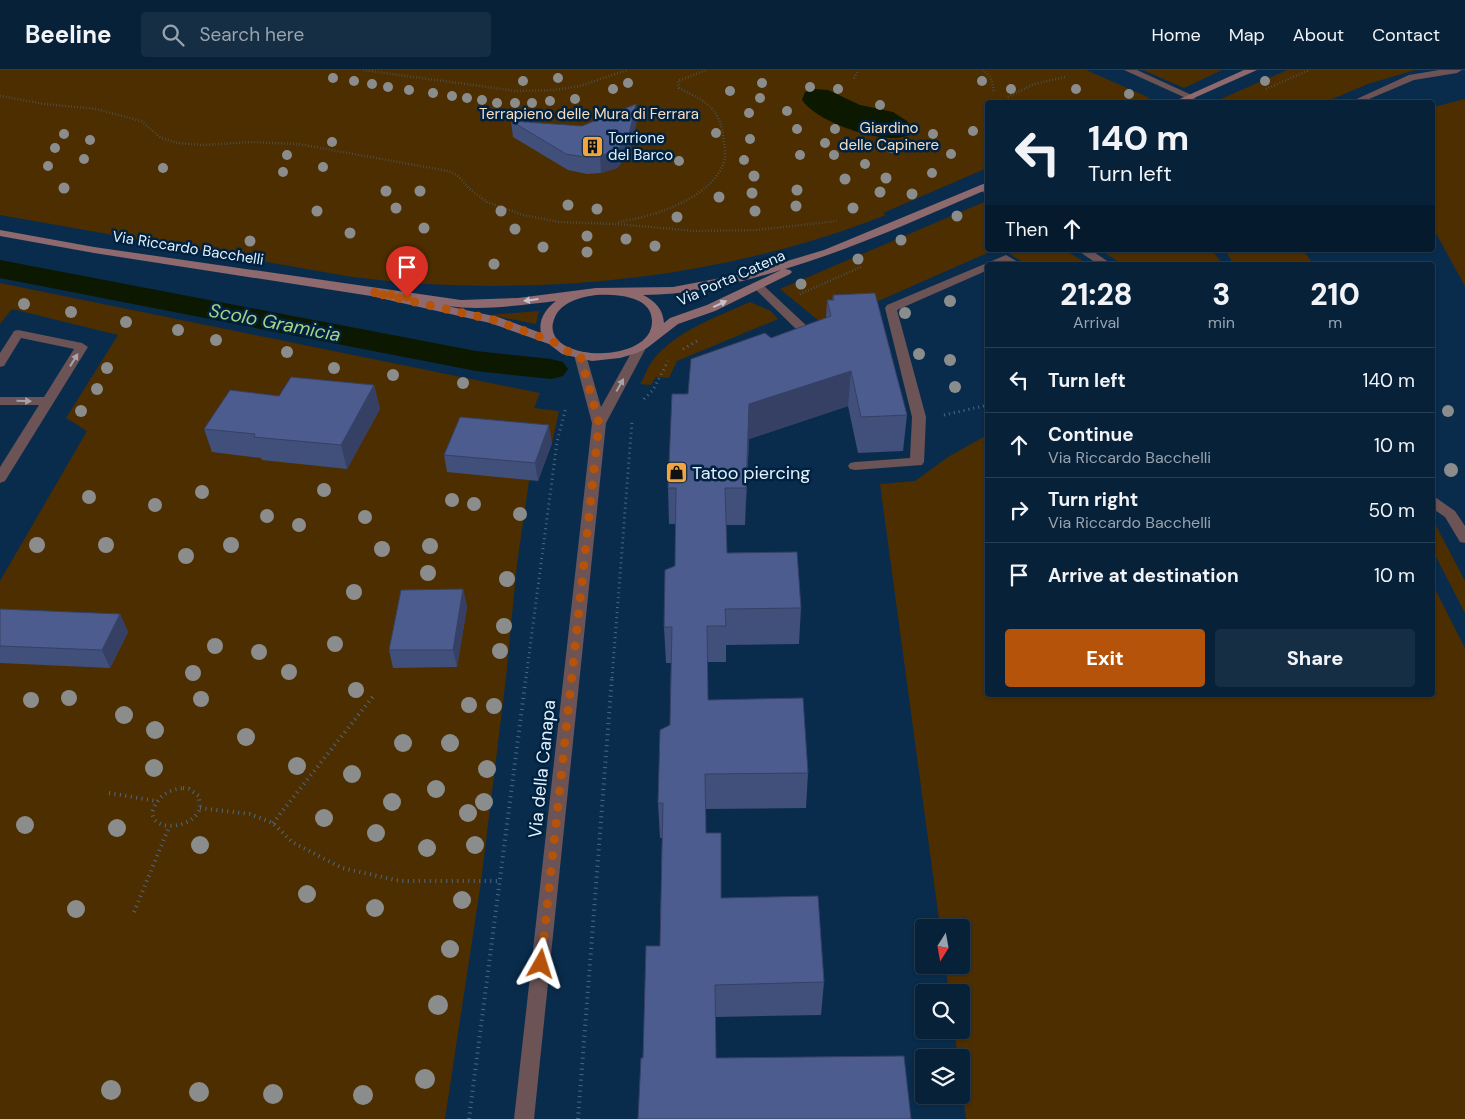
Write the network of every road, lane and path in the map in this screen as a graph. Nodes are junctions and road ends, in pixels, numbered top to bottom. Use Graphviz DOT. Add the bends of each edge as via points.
graph roads {
  1 [pos="363,70"];
  2 [pos="627,70"];
  3 [pos="706,70"];
  4 [pos="858,70"];
  5 [pos="983,70"];
  6 [pos="1129,70"];
  7 [pos="1252,70"];
  8 [pos="1309,70"];
  9 [pos="1457,70"];
  10 [pos="1066,77"];
  11 [pos="854,78"];
  12 [pos="994,92"];
  13 [pos="1260,92"];
  14 [pos="0,96"];
  15 [pos="1008,97"];
  16 [pos="1191,97"];
  17 [pos="1183,100"];
  18 [pos="1360,100"];
  19 [pos="985,189"];
  20 [pos="844,220"];
  21 [pos="605,223"];
  22 [pos="0,233"];
  23 [pos="828,252"];
  24 [pos="1086,252"];
  25 [pos="998,262"];
  26 [pos="1012,262"];
  27 [pos="1102,262"];
  28 [pos="985,268"];
  29 [pos="758,286"];
  30 [pos="616,291"];
  31 [pos="371,292"];
  32 [pos="580,294"];
  33 [pos="552,341"];
  34 [pos="779,341"];
  35 [pos="646,343"];
  36 [pos="580,355"];
  37 [pos="0,363"];
  38 [pos="645,390"];
  39 [pos="653,390"];
  40 [pos="568,398"];
  41 [pos="0,400"];
  42 [pos="47,401"];
  43 [pos="985,405"];
  44 [pos="919,417"];
  45 [pos="632,420"];
  46 [pos="599,423"];
  47 [pos="855,466"];
  48 [pos="0,478"];
  49 [pos="1435,502"];
  50 [pos="1465,538"];
  51 [pos="374,694"];
  52 [pos="109,793"];
  53 [pos="156,801"];
  54 [pos="200,808"];
  55 [pos="273,823"];
  56 [pos="169,827"];
  57 [pos="500,881"];
  58 [pos="134,912"];
  59 [pos="469,1119"];
  60 [pos="524,1119"];
  61 [pos="578,1119"];
  1 -- 2 [label="path" via="516,91 580,86"];
  3 -- 21 [label="path" via="678,81 679,88 713,108 724,126 724,163 716,177 674,206 641,218"];
  4 -- 11 [label="path"];
  5 -- 12 [label="path" via="991,78"];
  6 -- 16 [label="street"];
  7 -- 16 [label="main road"];
  8 -- 13 [label="path"];
  9 -- 18 [label="street" via="1412,77"];
  10 -- 15 [label="path" via="1034,84"];
  14 -- 21 [label="path" via="96,109 141,121 161,138 178,143 298,144 448,171 487,202 524,215 559,222"];
  16 -- 17 [label="main road"];
  19 -- 23 [label="main road, Via Porta Catena"];
  20 -- 21 [label="path" via="723,231"];
  22 -- 31 [label="main road, Via Riccardo Bacchelli"];
  23 -- 29 [label="main road, Via Porta Catena"];
  23 -- 30 [label="main road, Via Porta Catena" via="749,276 673,291"];
  24 -- 27 [label="street"];
  25 -- 26 [label="street" via="1006,258"];
  28 -- 44 [label="street" via="891,308"];
  29 -- 34 [label="street" via="805,331"];
  35 -- 29 [label="main road, Via Porta Catena, one-way" via="674,321"];
  30 -- 32 [label="main road"];
  30 -- 35 [label="main road" via="642,298 657,313 660,322 657,331"];
  32 -- 31 [label="main road, Via Riccardo Bacchelli, one-way" via="518,302 461,304"];
  31 -- 33 [label="main road, Via Riccardo Bacchelli" via="494,320"];
  32 -- 33 [label="main road" via="566,299 548,315 546,333"];
  33 -- 36 [label="main road"];
  35 -- 36 [label="main road" via="612,356"];
  46 -- 35 [label="street, Via della Canapa, one-way"];
  36 -- 46 [label="street, Via della Canapa"];
  42 -- 37 [label="street, one-way" via="82,347 18,334"];
  38 -- 39 [label="path"];
  40 -- 57 [label="path" via="557,442"];
  41 -- 42 [label="street, one-way"];
  42 -- 48 [label="street"];
  43 -- 44 [label="path" via="943,416"];
  44 -- 47 [label="street" via="917,462"];
  45 -- 61 [label="path"];
  46 -- 60 [label="street, Via della Canapa"];
  49 -- 50 [label="street" via="1450,514"];
  51 -- 55 [label="path"];
  52 -- 53 [label="path"];
  53 -- 54 [label="path" via="175,789 189,789 199,796"];
  53 -- 56 [label="path" via="153,818 162,826"];
  54 -- 55 [label="path" via="250,814"];
  54 -- 56 [label="path" via="191,819"];
  55 -- 57 [label="path" via="292,842 342,868 400,882"];
  56 -- 58 [label="path"];
  57 -- 59 [label="path"];
}
